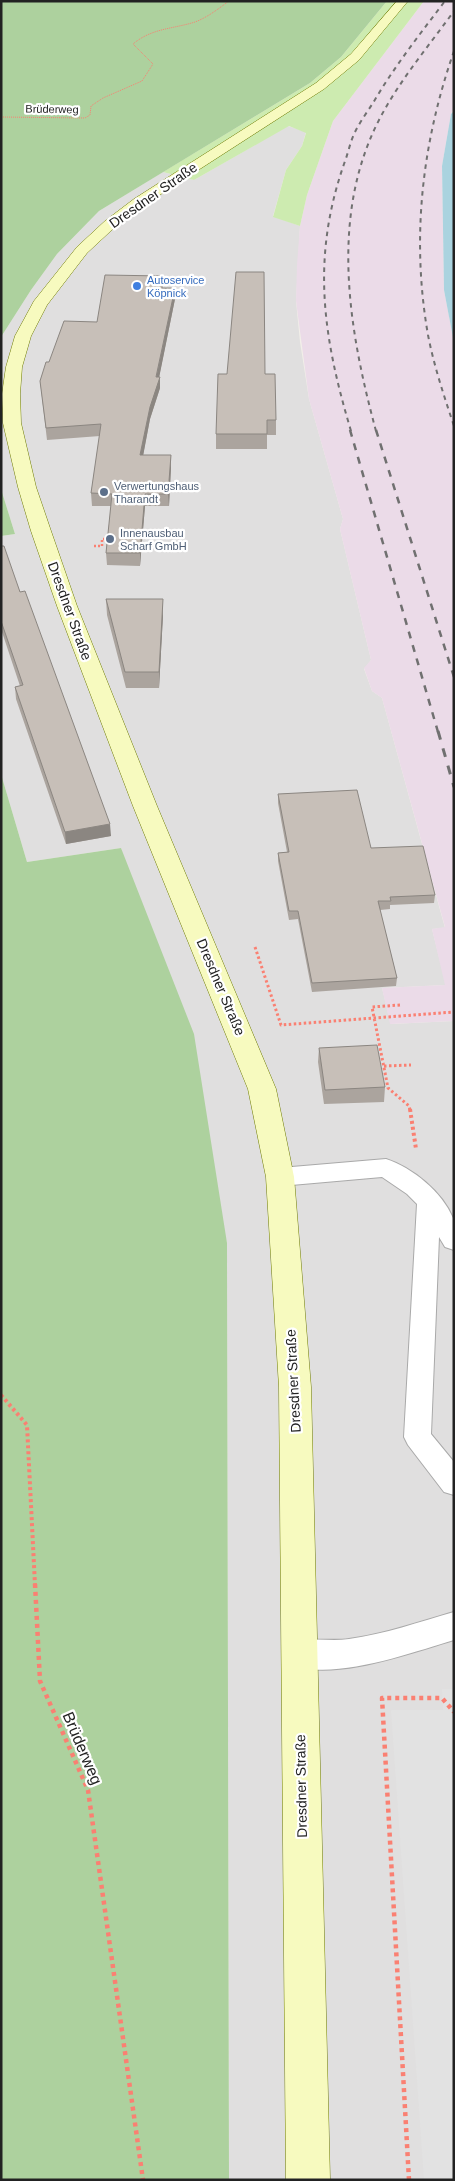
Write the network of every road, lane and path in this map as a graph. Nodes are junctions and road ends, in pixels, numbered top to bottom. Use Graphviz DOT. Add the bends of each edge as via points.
graph roads {
  1 [pos="229,1"];
  2 [pos="403,1"];
  3 [pos="1,117"];
  4 [pos="110,539"];
  5 [pos="94,546"];
  6 [pos="255,947"];
  7 [pos="400,1005"];
  8 [pos="454,1012"];
  9 [pos="375,1019"];
  10 [pos="411,1065"];
  11 [pos="384,1066"];
  12 [pos="417,1154"];
  13 [pos="280,1177"];
  14 [pos="429,1201"];
  15 [pos="454,1240"];
  16 [pos="1,1395"];
  17 [pos="454,1484"];
  18 [pos="454,1626"];
  19 [pos="299,1654"];
  20 [pos="454,1712"];
  21 [pos="143,2180"];
  22 [pos="308,2180"];
  23 [pos="409,2180"];
  1 -- 3 [label="path, Brüderweg" via="211,15 192,23 160,29 139,38 133,44 152,64 142,81 103,98 91,106 90,115 85,118"];
  2 -- 13 [label="main road, Dresdner Straße" via="355,57 320,86 140,202 82,250 40,304 23,336 14,367 12,423 41,531 142,797 262,1089"];
  4 -- 5 [label="path" via="102,539 102,546"];
  6 -- 9 [label="path" via="281,1025"];
  7 -- 9 [label="path" via="372,1006"];
  8 -- 9 [label="path"];
  9 -- 11 [label="path"];
  10 -- 11 [label="path"];
  11 -- 12 [label="path" via="388,1088 409,1106"];
  13 -- 14 [label="lane" via="386,1168"];
  13 -- 19 [label="main road, Dresdner Straße" via="295,1387"];
  14 -- 15 [label="lane"];
  14 -- 17 [label="lane" via="417,1438"];
  16 -- 21 [label="path, Brüderweg" via="27,1425 40,1681 88,1790"];
  18 -- 19 [label="lane" via="348,1654"];
  19 -- 22 [label="main road, Dresdner Straße"];
  20 -- 23 [label="path" via="442,1698 382,1698"];
}
